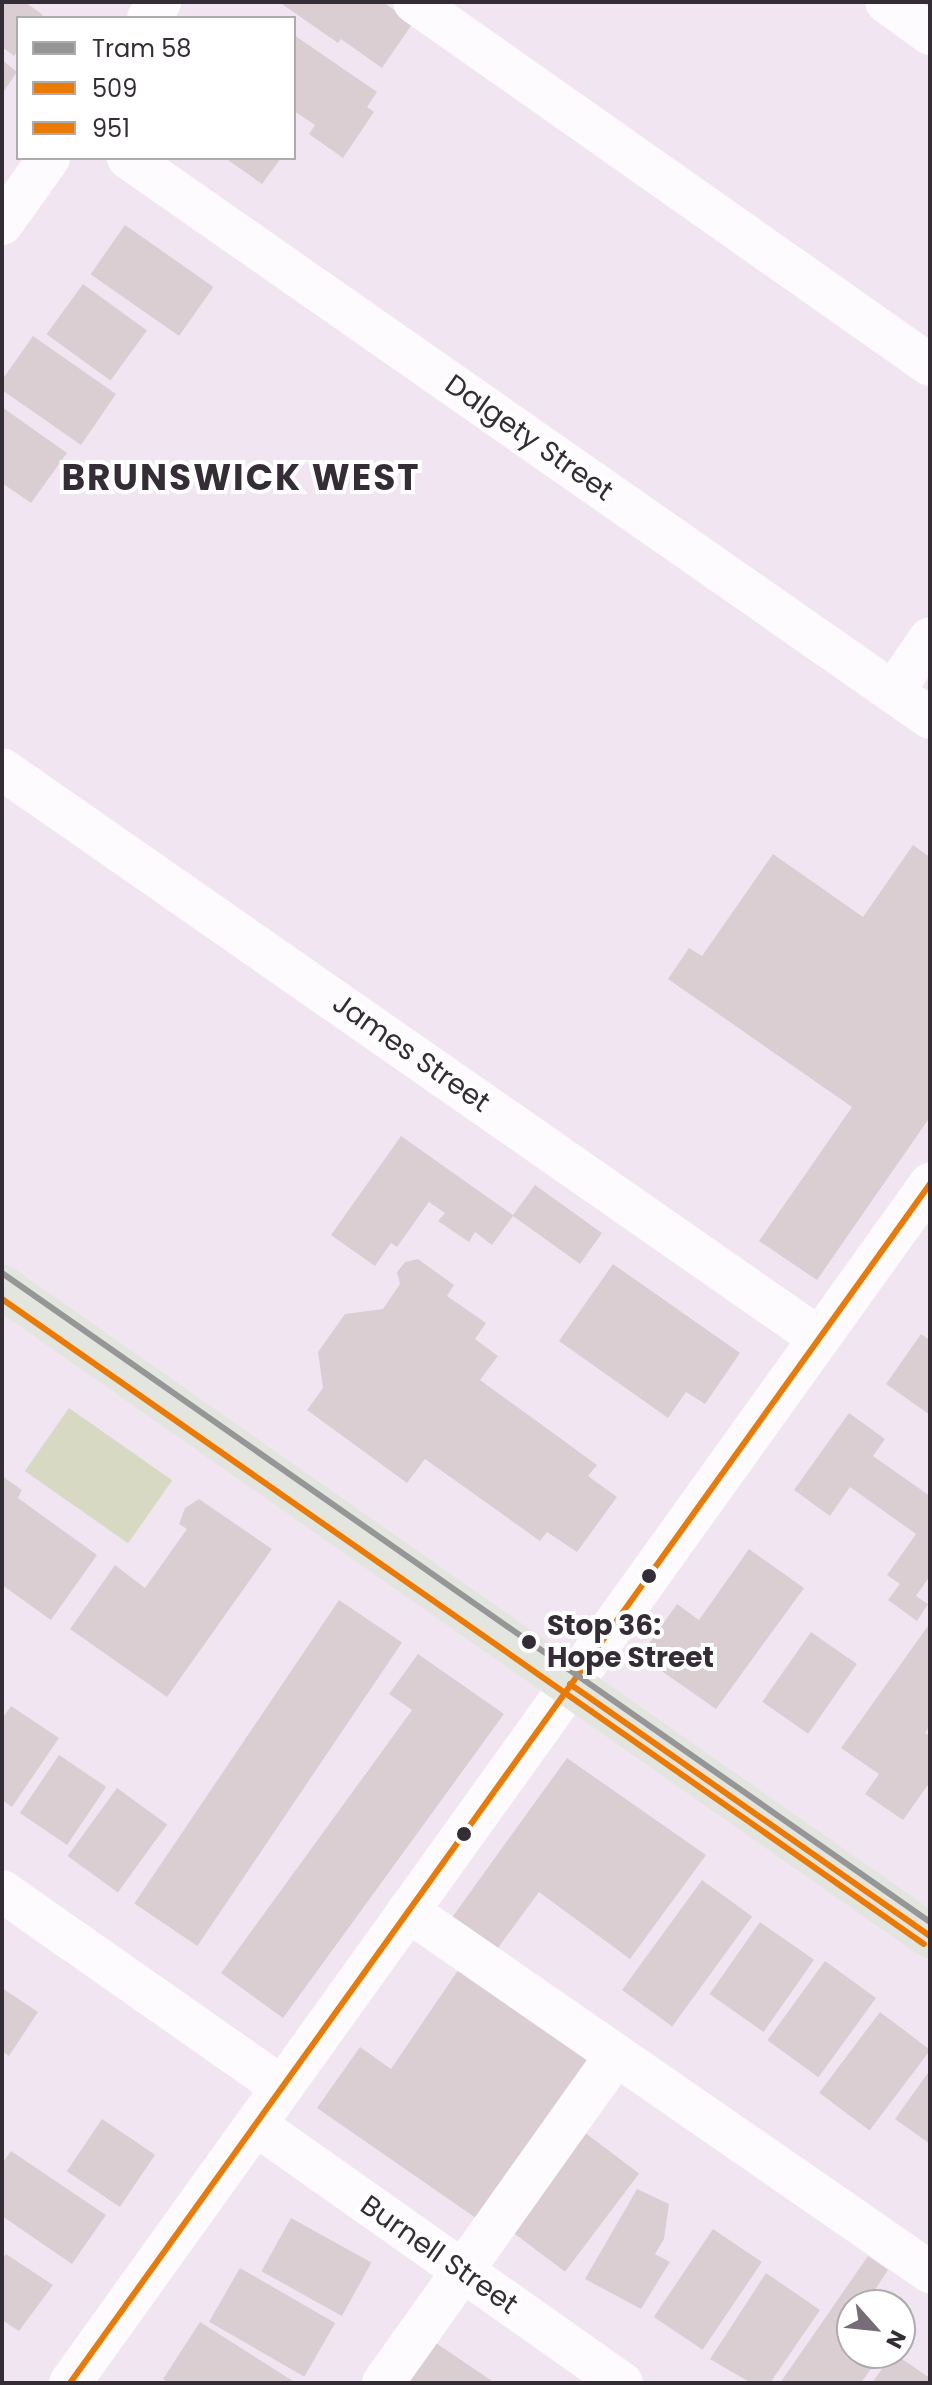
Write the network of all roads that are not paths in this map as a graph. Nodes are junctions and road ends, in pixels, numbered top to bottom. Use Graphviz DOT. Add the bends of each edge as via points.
graph roads {
  1 [pos="414,2"];
  2 [pos="886,2"];
  3 [pos="930,34"];
  4 [pos="48,160"];
  5 [pos="131,160"];
  6 [pos="2,224"];
  7 [pos="930,365"];
  8 [pos="930,638"];
  9 [pos="893,692"];
  10 [pos="930,718"];
  11 [pos="2,769"];
  12 [pos="930,1184"];
  13 [pos="2,1287"];
  14 [pos="819,1338"];
  15 [pos="570,1684"];
  16 [pos="2,1891"];
  17 [pos="408,1911"];
  18 [pos="930,1936"];
  19 [pos="615,2056"];
  20 [pos="282,2087"];
  21 [pos="256,2125"];
  22 [pos="461,2271"];
  23 [pos="930,2272"];
  24 [pos="70,2383"];
  25 [pos="383,2383"];
  26 [pos="622,2383"];
  1 -- 7 [label="street"];
  2 -- 3 [label="street"];
  4 -- 6 [label="street"];
  5 -- 9 [label="street, Dalgety Street"];
  8 -- 9 [label="street"];
  9 -- 10 [label="street, Dalgety Street"];
  11 -- 14 [label="street, James Street"];
  12 -- 14 [label="street"];
  13 -- 15 [label="main road"];
  14 -- 15 [label="street"];
  15 -- 17 [label="street"];
  15 -- 18 [label="main road"];
  16 -- 20 [label="street"];
  17 -- 19 [label="street"];
  17 -- 20 [label="street"];
  19 -- 22 [label="street"];
  19 -- 23 [label="street"];
  20 -- 21 [label="street"];
  21 -- 22 [label="street, Burnell Street"];
  21 -- 24 [label="street"];
  22 -- 25 [label="street"];
  22 -- 26 [label="street, Burnell Street"];
}
